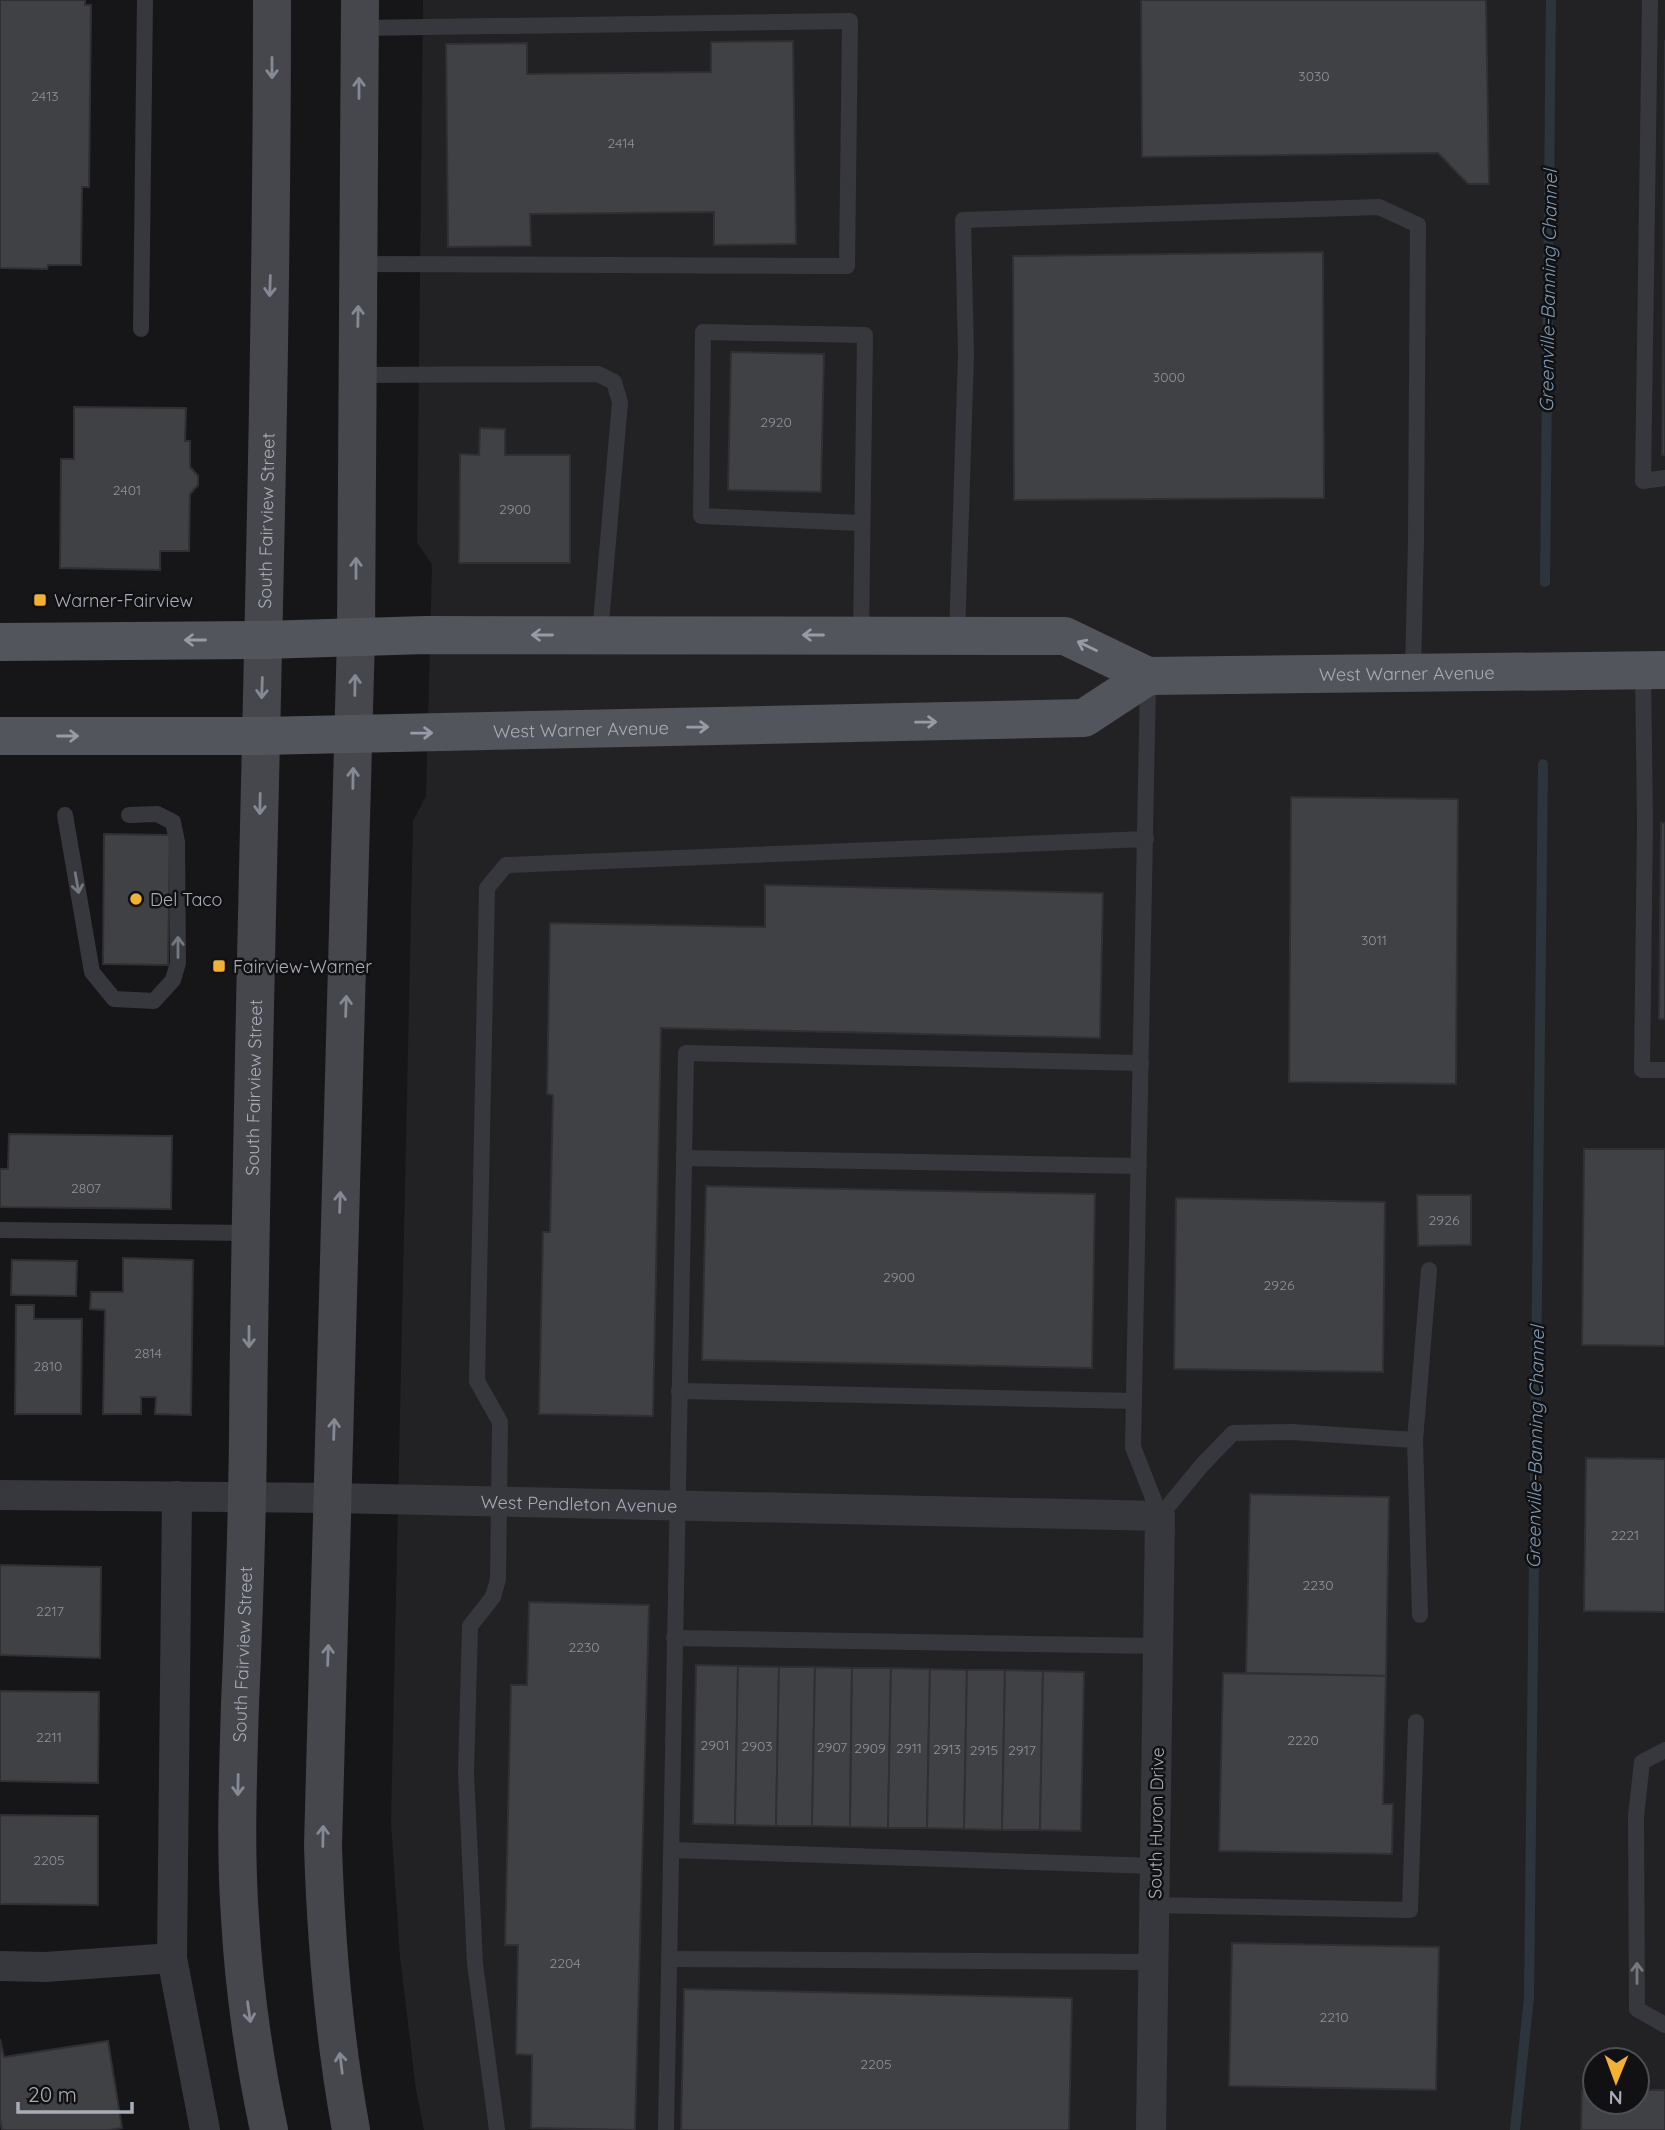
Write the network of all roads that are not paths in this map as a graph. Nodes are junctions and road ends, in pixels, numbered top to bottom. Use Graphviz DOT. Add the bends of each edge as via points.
graph roads {
  1 [pos="145,0"];
  2 [pos="272,0"];
  3 [pos="1650,0"];
  4 [pos="359,14"];
  5 [pos="359,264"];
  6 [pos="141,329"];
  7 [pos="358,375"];
  8 [pos="1665,478"];
  9 [pos="862,523"];
  10 [pos="600,635"];
  11 [pos="861,635"];
  12 [pos="356,636"];
  13 [pos="957,636"];
  14 [pos="264,640"];
  15 [pos="0,642"];
  16 [pos="1654,670"];
  17 [pos="1413,673"];
  18 [pos="1148,676"];
  19 [pos="354,735"];
  20 [pos="0,736"];
  21 [pos="261,736"];
  22 [pos="65,815"];
  23 [pos="130,815"];
  24 [pos="1146,839"];
  25 [pos="1141,1063"];
  26 [pos="1665,1070"];
  27 [pos="684,1158"];
  28 [pos="1139,1166"];
  29 [pos="0,1230"];
  30 [pos="250,1233"];
  31 [pos="1429,1270"];
  32 [pos="679,1391"];
  33 [pos="1134,1401"];
  34 [pos="1415,1440"];
  35 [pos="0,1495"];
  36 [pos="177,1496"];
  37 [pos="248,1497"];
  38 [pos="332,1497"];
  39 [pos="498,1502"];
  40 [pos="677,1505"];
  41 [pos="1160,1516"];
  42 [pos="1420,1615"];
  43 [pos="674,1638"];
  44 [pos="1158,1646"];
  45 [pos="1416,1722"];
  46 [pos="1665,1750"];
  47 [pos="671,1850"];
  48 [pos="1155,1866"];
  49 [pos="1154,1905"];
  50 [pos="172,1958"];
  51 [pos="669,1959"];
  52 [pos="1153,1962"];
  53 [pos="0,1966"];
  54 [pos="1665,2025"];
  55 [pos="205,2130"];
  56 [pos="268,2130"];
  57 [pos="351,2130"];
  58 [pos="498,2130"];
  59 [pos="666,2130"];
  60 [pos="1151,2130"];
  1 -- 6 [label="lane"];
  2 -- 14 [label="main road, South Fairview Street, one-way"];
  3 -- 8 [label="lane" via="1643,481"];
  5 -- 4 [label="main road, one-way"];
  4 -- 5 [label="lane" via="849,21 847,266"];
  7 -- 5 [label="main road, one-way"];
  7 -- 10 [label="lane" via="598,374 614,382 620,402"];
  12 -- 7 [label="main road, one-way"];
  9 -- 9 [label="lane" via="865,335 703,331 701,516"];
  9 -- 11 [label="lane"];
  11 -- 10 [label="main road, West Warner Avenue, one-way"];
  10 -- 12 [label="main road, West Warner Avenue, one-way"];
  11 -- 13 [label="main road, West Warner Avenue"];
  12 -- 14 [label="main road, West Warner Avenue"];
  19 -- 12 [label="main road, one-way"];
  13 -- 17 [label="lane" via="966,355 963,220 1379,207 1418,225"];
  18 -- 13 [label="main road, West Warner Avenue, one-way" via="1065,636"];
  14 -- 15 [label="main road, West Warner Avenue, one-way"];
  14 -- 21 [label="main road, South Fairview Street, one-way"];
  16 -- 17 [label="main road, West Warner Avenue"];
  16 -- 26 [label="lane" via="1645,823 1642,1070"];
  17 -- 18 [label="main road, West Warner Avenue"];
  19 -- 18 [label="main road, West Warner Avenue, one-way" via="1084,719"];
  18 -- 24 [label="lane"];
  19 -- 21 [label="main road, West Warner Avenue"];
  38 -- 19 [label="main road, one-way"];
  20 -- 21 [label="main road, West Warner Avenue, one-way"];
  21 -- 30 [label="main road, South Fairview Street, one-way"];
  22 -- 23 [label="lane, one-way" via="92,972 114,999 154,1001 173,980 178,963 177,842 173,822 157,814"];
  24 -- 25 [label="lane"];
  24 -- 39 [label="lane" via="506,865 486,888 477,1381 500,1422"];
  25 -- 27 [label="lane" via="686,1054"];
  25 -- 28 [label="lane"];
  27 -- 28 [label="lane"];
  27 -- 32 [label="lane"];
  28 -- 33 [label="lane"];
  29 -- 30 [label="lane"];
  30 -- 37 [label="main road, South Fairview Street, one-way"];
  31 -- 34 [label="lane"];
  32 -- 33 [label="lane"];
  32 -- 40 [label="lane"];
  33 -- 41 [label="lane" via="1133,1447"];
  34 -- 41 [label="lane" via="1233,1433"];
  34 -- 42 [label="lane"];
  35 -- 36 [label="street, West Pendleton Avenue"];
  36 -- 37 [label="street, West Pendleton Avenue"];
  36 -- 50 [label="street"];
  37 -- 38 [label="street, West Pendleton Avenue"];
  37 -- 56 [label="main road, South Fairview Street, one-way" via="239,1890 248,2010"];
  38 -- 39 [label="street, West Pendleton Avenue"];
  57 -- 38 [label="main road, one-way" via="335,2016 323,1846"];
  39 -- 40 [label="street, West Pendleton Avenue"];
  39 -- 58 [label="lane" via="498,1578 493,1597 470,1626 466,1773 475,1964"];
  40 -- 41 [label="street, West Pendleton Avenue"];
  40 -- 43 [label="lane"];
  41 -- 44 [label="street, South Huron Drive"];
  43 -- 44 [label="lane"];
  43 -- 47 [label="lane"];
  44 -- 48 [label="street, South Huron Drive"];
  45 -- 49 [label="lane" via="1410,1910"];
  54 -- 46 [label="lane, one-way" via="1637,2009 1636,1816 1642,1762"];
  47 -- 48 [label="lane"];
  47 -- 51 [label="lane"];
  48 -- 49 [label="street, South Huron Drive"];
  49 -- 52 [label="street, South Huron Drive"];
  50 -- 53 [label="street"];
  50 -- 55 [label="street"];
  51 -- 52 [label="lane"];
  51 -- 59 [label="lane"];
  52 -- 60 [label="street, South Huron Drive"];
}
